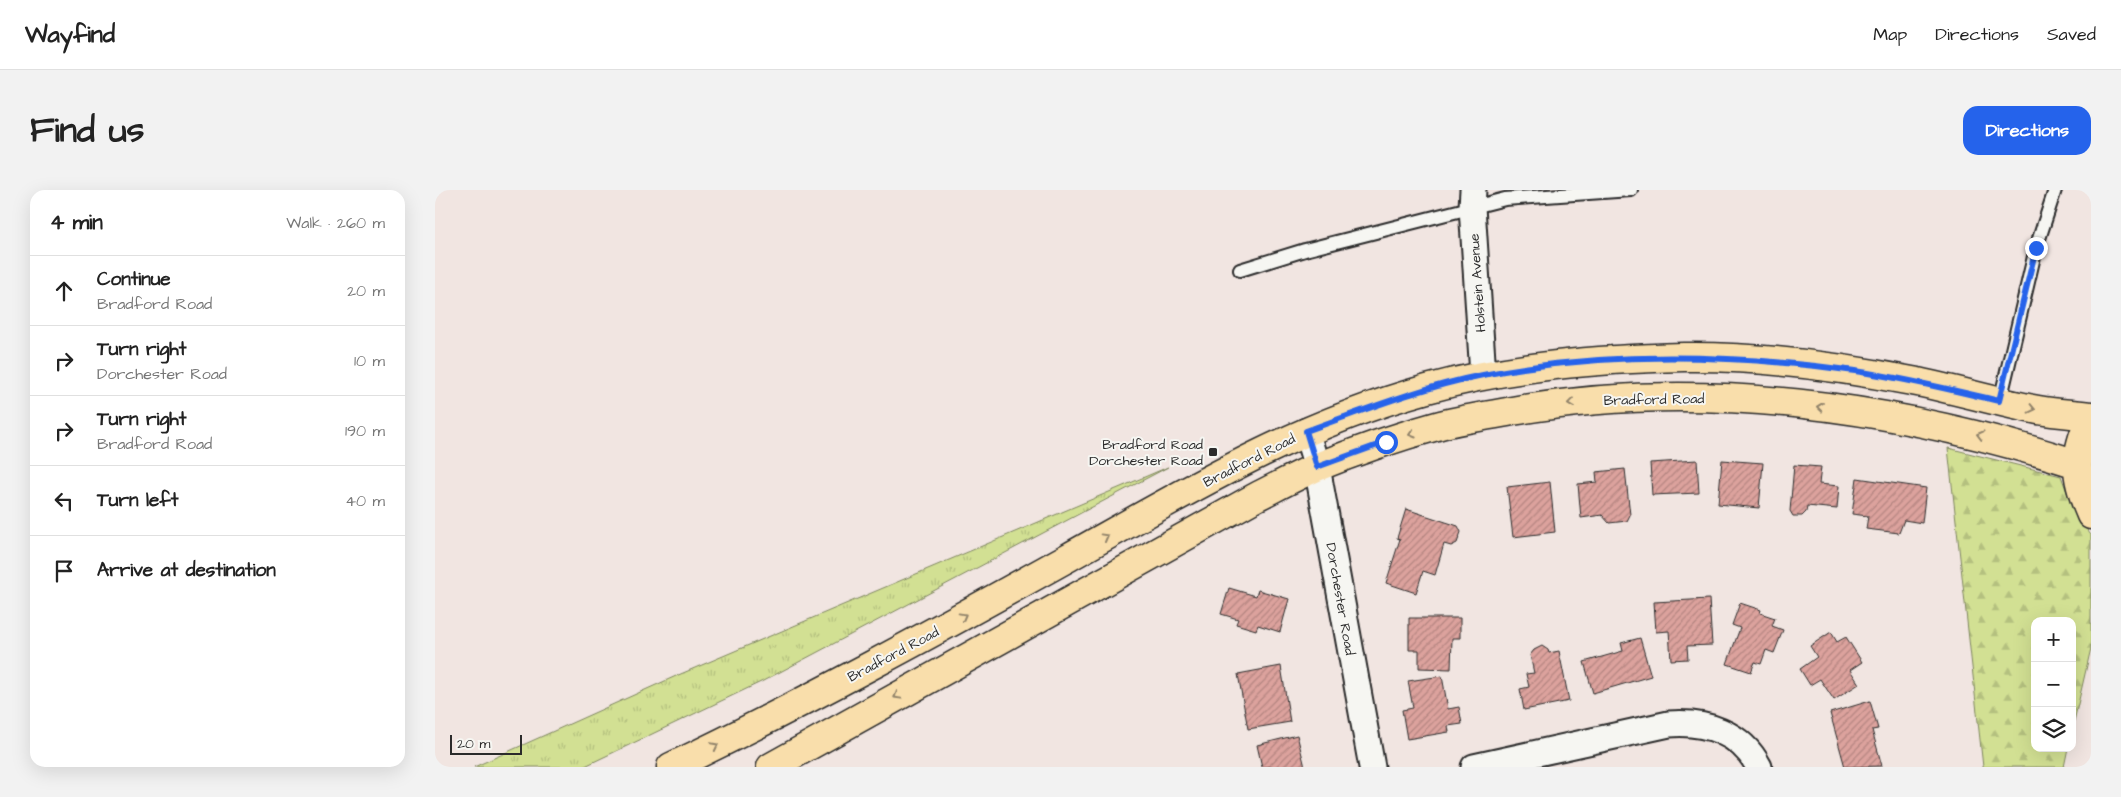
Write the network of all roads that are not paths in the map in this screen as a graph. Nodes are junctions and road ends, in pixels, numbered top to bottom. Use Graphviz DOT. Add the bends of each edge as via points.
graph roads {
  1 [pos="1631,190"];
  2 [pos="2055,190"];
  3 [pos="1473,198"];
  4 [pos="1240,270"];
  5 [pos="1483,375"];
  6 [pos="1999,401"];
  7 [pos="2091,417"];
  8 [pos="1306,431"];
  9 [pos="2077,464"];
  10 [pos="1317,467"];
  11 [pos="2091,515"];
  12 [pos="671,767"];
  13 [pos="771,767"];
  14 [pos="1372,767"];
  15 [pos="1474,767"];
  16 [pos="1759,767"];
  1 -- 3 [label="lane"];
  2 -- 6 [label="lane" via="2036,248"];
  3 -- 4 [label="lane"];
  3 -- 5 [label="street, Holstein Avenue"];
  5 -- 6 [label="main road, Bradford Road" via="1587,361 1688,357 1857,372"];
  5 -- 8 [label="main road, Bradford Road" via="1426,389"];
  6 -- 7 [label="main road, Bradford Road, one-way"];
  7 -- 9 [label="main road" via="2081,439"];
  8 -- 10 [label="street, Dorchester Road"];
  12 -- 8 [label="main road, Bradford Road, one-way" via="832,687 1239,462"];
  9 -- 10 [label="main road, Bradford Road, one-way" via="2013,443 1907,419 1796,404 1690,398 1587,401 1484,416 1386,442"];
  9 -- 11 [label="main road" via="2081,491"];
  10 -- 13 [label="main road, Bradford Road, one-way" via="1256,497"];
  10 -- 14 [label="street, Dorchester Road"];
  15 -- 16 [label="street" via="1686,722 1720,730 1735,739"];
}
